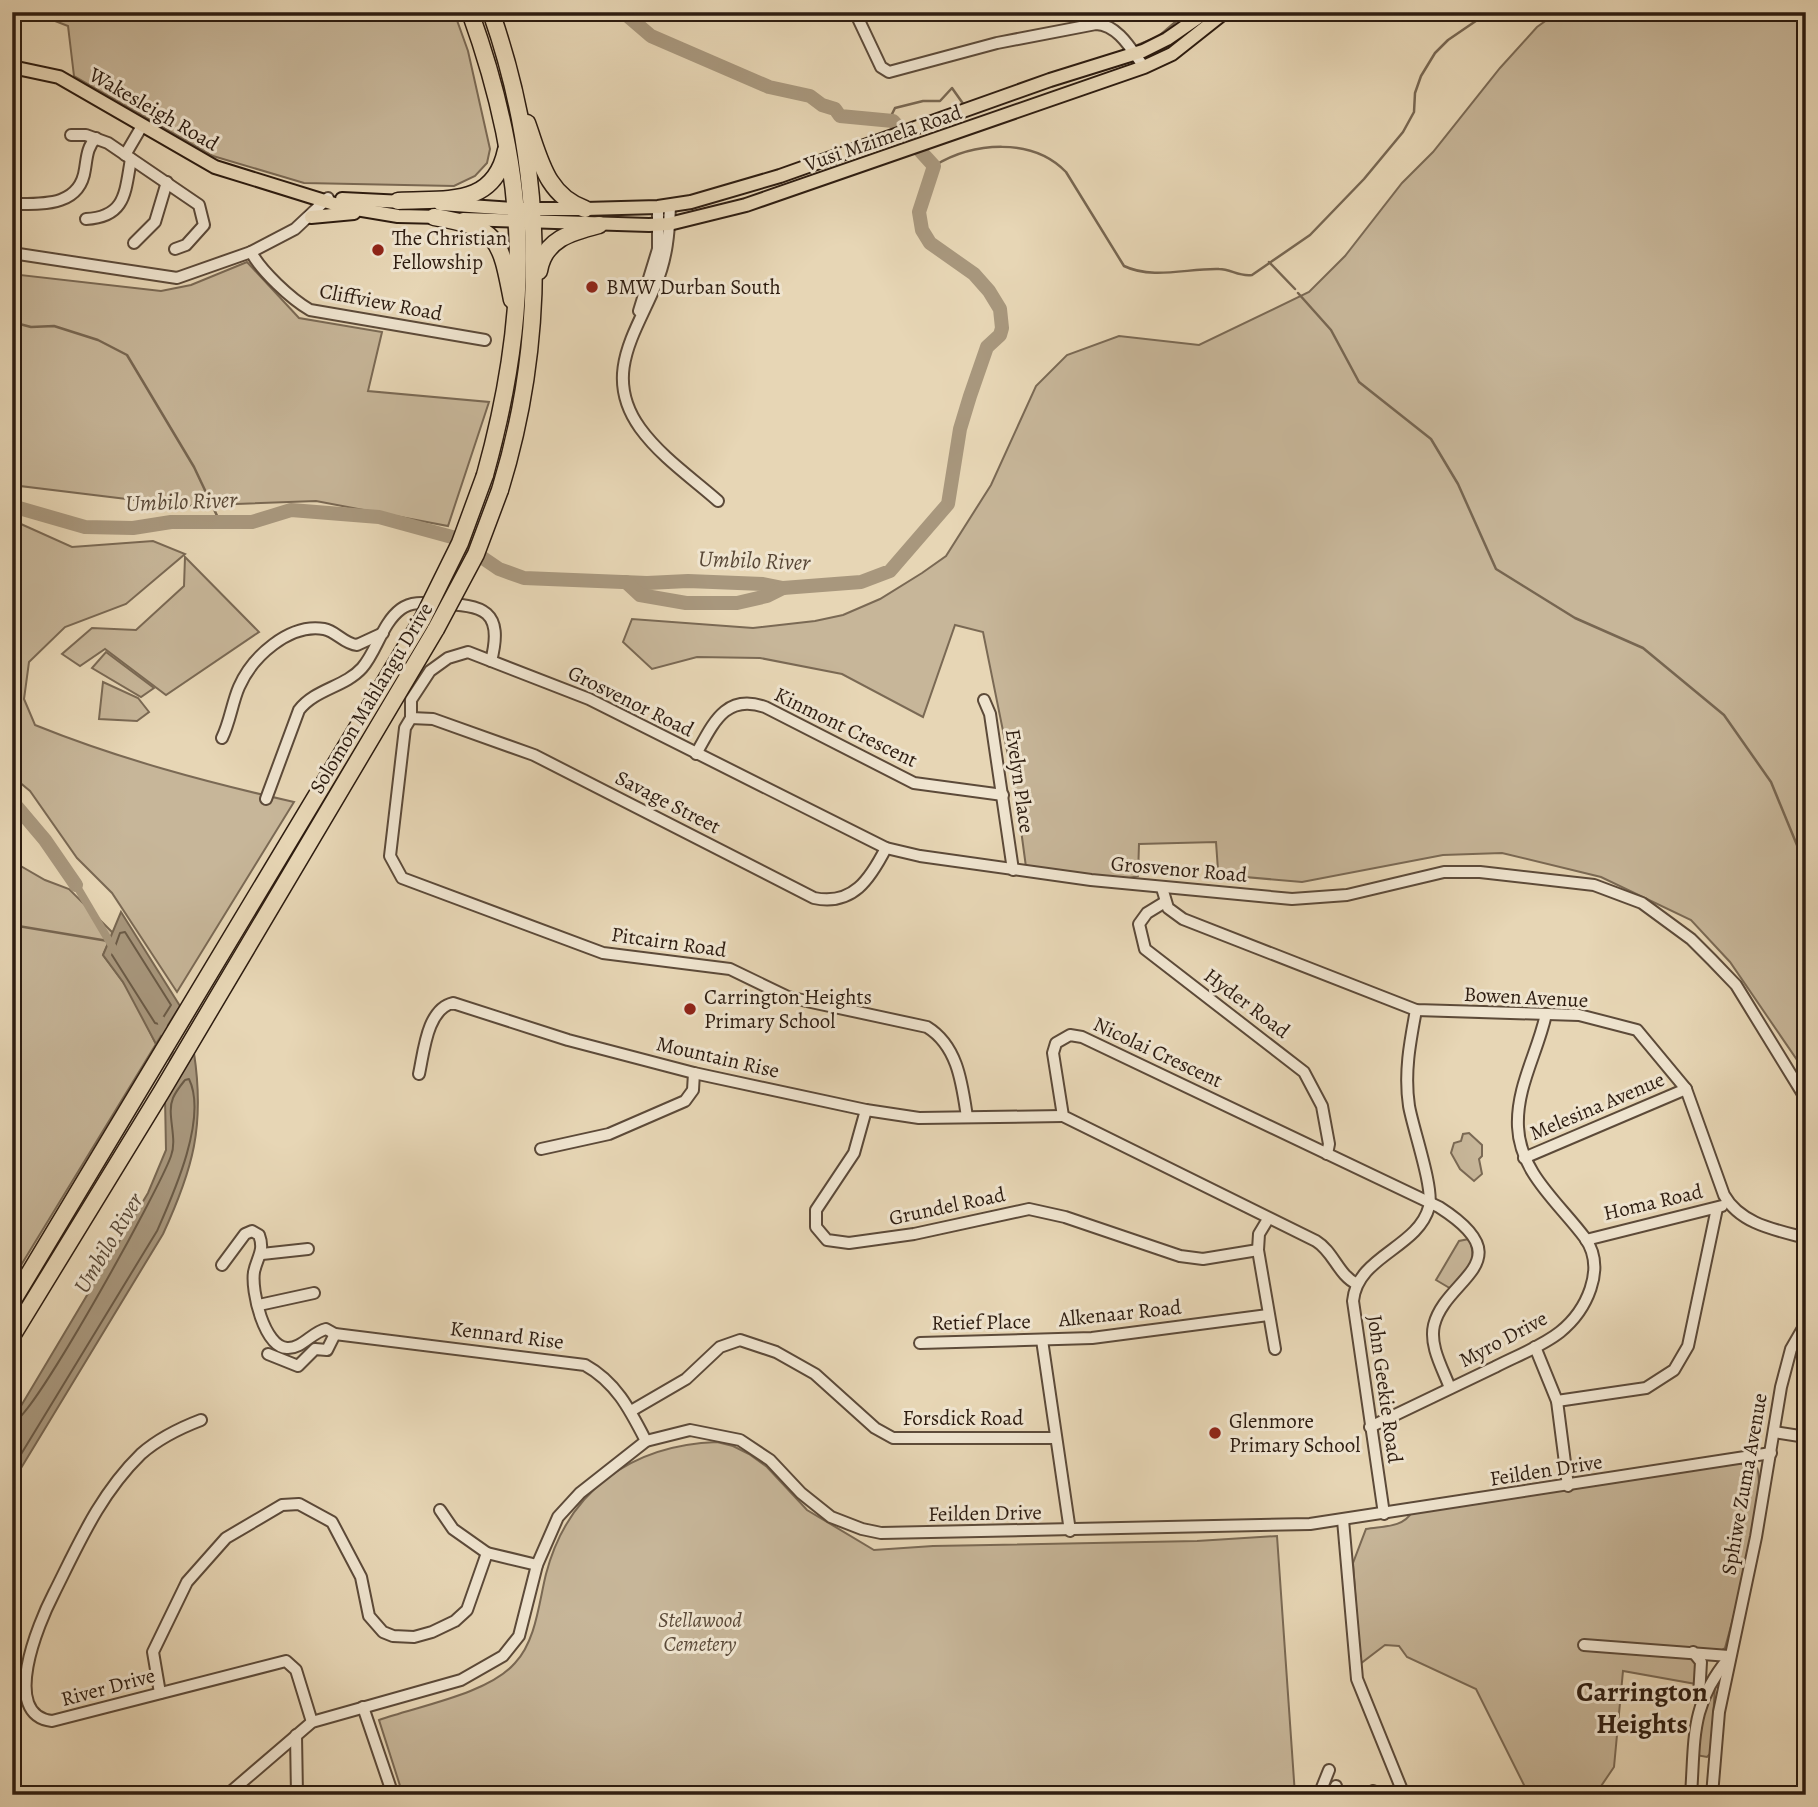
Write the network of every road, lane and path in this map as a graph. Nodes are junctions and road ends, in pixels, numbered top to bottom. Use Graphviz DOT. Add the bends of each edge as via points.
graph roads {
  1 [pos="470,12"];
  2 [pos="491,12"];
  3 [pos="855,12"];
  4 [pos="1206,12"];
  5 [pos="1225,12"];
  6 [pos="1135,54"];
  7 [pos="12,67"];
  8 [pos="1144,67"];
  9 [pos="509,71"];
  10 [pos="142,126"];
  11 [pos="71,135"];
  12 [pos="96,138"];
  13 [pos="508,141"];
  14 [pos="128,157"];
  15 [pos="167,182"];
  16 [pos="296,191"];
  17 [pos="323,199"];
  18 [pos="398,201"];
  19 [pos="12,204"];
  20 [pos="664,206"];
  21 [pos="585,209"];
  22 [pos="375,213"];
  23 [pos="524,216"];
  24 [pos="434,217"];
  25 [pos="86,219"];
  26 [pos="308,220"];
  27 [pos="664,224"];
  28 [pos="599,225"];
  29 [pos="134,243"];
  30 [pos="175,248"];
  31 [pos="251,252"];
  32 [pos="12,253"];
  33 [pos="534,301"];
  34 [pos="516,323"];
  35 [pos="485,340"];
  36 [pos="718,501"];
  37 [pos="383,634"];
  38 [pos="491,662"];
  39 [pos="984,700"];
  40 [pos="411,718"];
  41 [pos="222,738"];
  42 [pos="696,754"];
  43 [pos="1003,795"];
  44 [pos="266,799"];
  45 [pos="886,848"];
  46 [pos="395,870"];
  47 [pos="1013,870"];
  48 [pos="1162,888"];
  49 [pos="1165,902"];
  50 [pos="1416,1010"];
  51 [pos="1546,1014"];
  52 [pos="694,1073"];
  53 [pos="419,1074"];
  54 [pos="1686,1089"];
  55 [pos="1806,1100"];
  56 [pos="866,1111"];
  57 [pos="1063,1116"];
  58 [pos="967,1117"];
  59 [pos="541,1149"];
  60 [pos="1327,1154"];
  61 [pos="1524,1158"];
  62 [pos="1728,1203"];
  63 [pos="1430,1204"];
  64 [pos="1717,1208"];
  65 [pos="1268,1219"];
  66 [pos="1806,1238"];
  67 [pos="1586,1240"];
  68 [pos="307,1248"];
  69 [pos="1258,1250"];
  70 [pos="262,1254"];
  71 [pos="222,1265"];
  72 [pos="1357,1284"];
  73 [pos="314,1293"];
  74 [pos="12,1302"];
  75 [pos="259,1306"];
  76 [pos="1269,1315"];
  77 [pos="1806,1323"];
  78 [pos="331,1332"];
  79 [pos="12,1336"];
  80 [pos="1042,1340"];
  81 [pos="920,1343"];
  82 [pos="1535,1347"];
  83 [pos="1275,1349"];
  84 [pos="268,1354"];
  85 [pos="1450,1388"];
  86 [pos="1557,1401"];
  87 [pos="631,1411"];
  88 [pos="201,1420"];
  89 [pos="1370,1427"];
  90 [pos="1774,1432"];
  91 [pos="1806,1437"];
  92 [pos="1056,1438"];
  93 [pos="646,1441"];
  94 [pos="1771,1453"];
  95 [pos="1568,1486"];
  96 [pos="440,1510"];
  97 [pos="1384,1514"];
  98 [pos="1343,1520"];
  99 [pos="1070,1531"];
  100 [pos="487,1553"];
  101 [pos="537,1565"];
  102 [pos="1584,1645"];
  103 [pos="1693,1651"];
  104 [pos="1729,1657"];
  105 [pos="160,1693"];
  106 [pos="1699,1706"];
  107 [pos="363,1707"];
  108 [pos="312,1722"];
  109 [pos="296,1735"];
  110 [pos="1693,1757"];
  111 [pos="1715,1758"];
  112 [pos="1329,1770"];
  113 [pos="227,1795"];
  114 [pos="297,1795"];
  115 [pos="393,1795"];
  116 [pos="1319,1795"];
  117 [pos="1366,1795"];
  118 [pos="1381,1795"];
  119 [pos="1404,1795"];
  120 [pos="1691,1795"];
  121 [pos="1712,1795"];
  1 -- 13 [label="highway, Solomon Mahlangu Drive"];
  2 -- 9 [label="highway, Solomon Mahlangu Drive"];
  3 -- 6 [label="street" via="881,67 889,72 997,43 1096,24 1113,29"];
  4 -- 6 [label="main road, Vusi Mzimela Road" via="1167,40"];
  5 -- 8 [label="main road, Vusi Mzimela Road" via="1172,54"];
  6 -- 8 [label="street"];
  6 -- 20 [label="main road, Vusi Mzimela Road" via="780,176"];
  7 -- 10 [label="main road, Wakesleigh Road" via="60,78"];
  8 -- 27 [label="main road, Vusi Mzimela Road" via="746,205"];
  9 -- 21 [label="highway" via="547,178 562,198"];
  9 -- 23 [label="highway, Solomon Mahlangu Drive"];
  10 -- 14 [label="street"];
  10 -- 16 [label="main road, Wakesleigh Road" via="199,160"];
  11 -- 12 [label="street"];
  12 -- 14 [label="street"];
  12 -- 19 [label="street" via="88,147 82,183 74,193 58,202"];
  13 -- 18 [label="highway" via="500,169 481,191 463,197"];
  13 -- 23 [label="highway, Solomon Mahlangu Drive"];
  14 -- 15 [label="street"];
  14 -- 25 [label="street" via="119,206 106,217"];
  15 -- 29 [label="street" via="155,222"];
  15 -- 30 [label="street" via="195,201 204,215 201,229 186,245"];
  16 -- 17 [label="main road, Wakesleigh Road"];
  16 -- 26 [label="main road" via="304,201"];
  17 -- 18 [label="main road, Wakesleigh Road"];
  17 -- 22 [label="main road, Wakesleigh Road"];
  17 -- 26 [label="street"];
  18 -- 23 [label="main road, Wakesleigh Road"];
  20 -- 21 [label="main road, Vusi Mzimela Road"];
  20 -- 27 [label="street"];
  21 -- 23 [label="main road, Vusi Mzimela Road"];
  22 -- 24 [label="main road, Wakesleigh Road"];
  22 -- 26 [label="main road"];
  23 -- 24 [label="main road, Wakesleigh Road"];
  23 -- 28 [label="main road, Vusi Mzimela Road"];
  23 -- 33 [label="highway, Solomon Mahlangu Drive"];
  23 -- 34 [label="highway, Solomon Mahlangu Drive"];
  24 -- 34 [label="highway" via="472,224 492,237 507,270"];
  26 -- 31 [label="street"];
  27 -- 28 [label="main road, Vusi Mzimela Road"];
  27 -- 36 [label="street" via="668,244 623,370 626,396 633,416 654,445"];
  28 -- 33 [label="highway" via="571,232 552,245 540,264"];
  31 -- 32 [label="street" via="187,276 164,278"];
  31 -- 35 [label="street, Cliffview Road" via="258,264 310,310"];
  33 -- 79 [label="highway, Solomon Mahlangu Drive, bridge" via="520,411 476,554 162,1091"];
  34 -- 74 [label="highway, Solomon Mahlangu Drive, bridge" via="485,475 455,554 422,620"];
  37 -- 38 [label="street" via="396,614 411,604 470,604 494,621 497,636"];
  37 -- 41 [label="street" via="357,645 322,628 281,640 262,654 242,681"];
  37 -- 44 [label="street" via="357,673 299,710"];
  38 -- 40 [label="street, Grosvenor Road" via="466,652 439,664 411,700"];
  38 -- 42 [label="street, Grosvenor Road" via="589,699"];
  39 -- 43 [label="street, Evelyn Place" via="989,707"];
  40 -- 45 [label="street, Savage Street" via="433,719 534,755 814,898 836,899 858,890"];
  40 -- 46 [label="street, Grosvenor Road" via="405,728 390,856"];
  42 -- 43 [label="street, Kinmont Crescent" via="719,717 735,704 748,702 914,783"];
  42 -- 45 [label="street, Grosvenor Road"];
  43 -- 47 [label="street, Evelyn Place"];
  45 -- 47 [label="street, Grosvenor Road"];
  46 -- 58 [label="street, Pitcairn Road" via="408,881 603,953 730,970 788,997 927,1027 953,1056"];
  47 -- 48 [label="street, Grosvenor Road"];
  48 -- 49 [label="street"];
  48 -- 55 [label="street, Grosvenor Road" via="1313,899 1422,875 1480,872 1594,885 1625,894 1682,932 1726,974"];
  49 -- 50 [label="street, Bowen Avenue" via="1183,919"];
  49 -- 60 [label="street, Hyder Road" via="1139,924 1144,949 1304,1072 1322,1106"];
  50 -- 51 [label="street, Bowen Avenue"];
  50 -- 63 [label="street" via="1406,1076"];
  51 -- 54 [label="street, Bowen Avenue" via="1579,1015 1637,1030"];
  51 -- 61 [label="street, Myro Drive" via="1518,1102"];
  52 -- 53 [label="street, Mountain Rise" via="453,1003 435,1015"];
  52 -- 56 [label="street, Mountain Rise"];
  52 -- 59 [label="street" via="693,1090 685,1101 609,1134"];
  54 -- 61 [label="street, Melesina Avenue"];
  54 -- 62 [label="street, Bowen Avenue"];
  56 -- 58 [label="street, Mountain Rise" via="908,1118"];
  56 -- 69 [label="street, Grundel Road" via="854,1153 816,1210 816,1227 827,1240 880,1240 1029,1209 1180,1256 1203,1259"];
  57 -- 58 [label="street, Mountain Rise"];
  57 -- 60 [label="street, Nicolai Crescent" via="1053,1053 1059,1040 1077,1035"];
  57 -- 65 [label="street"];
  60 -- 63 [label="street, Nicolai Crescent"];
  61 -- 67 [label="street, Myro Drive" via="1537,1181"];
  62 -- 64 [label="street, Homa Road"];
  62 -- 66 [label="street" via="1755,1223"];
  63 -- 72 [label="street" via="1420,1226"];
  63 -- 85 [label="street, Nicolai Crescent" via="1461,1224 1478,1257 1472,1273 1434,1325 1437,1355"];
  64 -- 67 [label="street, Homa Road"];
  64 -- 86 [label="street" via="1688,1346 1675,1370 1646,1388"];
  65 -- 69 [label="street" via="1259,1234"];
  65 -- 72 [label="street" via="1324,1246 1344,1276"];
  67 -- 82 [label="street, Myro Drive" via="1594,1271 1587,1298 1571,1322"];
  68 -- 70 [label="street"];
  69 -- 76 [label="street"];
  70 -- 71 [label="street" via="259,1235 249,1232"];
  70 -- 75 [label="street" via="254,1273"];
  72 -- 89 [label="street, John Geekie Road" via="1354,1313"];
  73 -- 75 [label="street"];
  75 -- 78 [label="street" via="266,1332 279,1346 293,1348"];
  76 -- 80 [label="street, Alkenaar Road" via="1111,1336"];
  76 -- 83 [label="street"];
  77 -- 90 [label="street, Sphiwe Zuma Avenue" via="1786,1364"];
  78 -- 84 [label="street" via="327,1350 315,1349 297,1367"];
  78 -- 87 [label="street, Kennard Rise" via="585,1365 606,1378"];
  80 -- 81 [label="street, Retief Place"];
  80 -- 92 [label="street, Alkenaar Road"];
  82 -- 85 [label="street, Myro Drive"];
  82 -- 86 [label="street"];
  85 -- 89 [label="street, Myro Drive"];
  86 -- 95 [label="street"];
  87 -- 92 [label="street, Forsdick Road" via="686,1379 720,1347 740,1340 776,1352 816,1374 875,1428 893,1438"];
  87 -- 93 [label="street, Kennard Rise"];
  88 -- 105 [label="street, River Drive" via="142,1454 89,1520 26,1640 15,1691 28,1713 52,1721"];
  89 -- 97 [label="street, John Geekie Road"];
  90 -- 91 [label="street"];
  90 -- 94 [label="street, Sphiwe Zuma Avenue"];
  92 -- 99 [label="street, Alkenaar Road"];
  93 -- 99 [label="street, Feilden Drive" via="690,1430 740,1440 771,1460 815,1506 862,1529 900,1533"];
  93 -- 101 [label="street, Feilden Drive" via="567,1506"];
  94 -- 95 [label="street, Feilden Drive"];
  94 -- 104 [label="street, Sphiwe Zuma Avenue"];
  95 -- 97 [label="street, Feilden Drive"];
  96 -- 100 [label="street" via="453,1529"];
  97 -- 98 [label="street, Feilden Drive"];
  98 -- 99 [label="street, Feilden Drive"];
  98 -- 119 [label="street" via="1357,1679"];
  100 -- 101 [label="street"];
  100 -- 105 [label="street" via="467,1610 455,1621 414,1637 393,1636 369,1616 361,1577 331,1522 299,1504 282,1505 226,1538 187,1582 153,1652"];
  101 -- 107 [label="street, Feilden Drive" via="519,1636 503,1656 461,1680"];
  102 -- 103 [label="street"];
  103 -- 104 [label="street"];
  103 -- 106 [label="street" via="1702,1665"];
  104 -- 106 [label="street, Sphiwe Zuma Avenue" via="1709,1682"];
  104 -- 111 [label="street, Sphiwe Zuma Avenue"];
  105 -- 108 [label="street, River Drive" via="286,1661 296,1670"];
  106 -- 110 [label="street, Sphiwe Zuma Avenue"];
  107 -- 108 [label="street, Feilden Drive"];
  107 -- 115 [label="street"];
  108 -- 109 [label="street"];
  109 -- 113 [label="street"];
  109 -- 114 [label="street"];
  110 -- 111 [label="street"];
  110 -- 120 [label="street, Sphiwe Zuma Avenue"];
  111 -- 121 [label="street, Sphiwe Zuma Avenue"];
  112 -- 116 [label="street"];
  117 -- 118 [label="street" via="1368,1791"];
}
